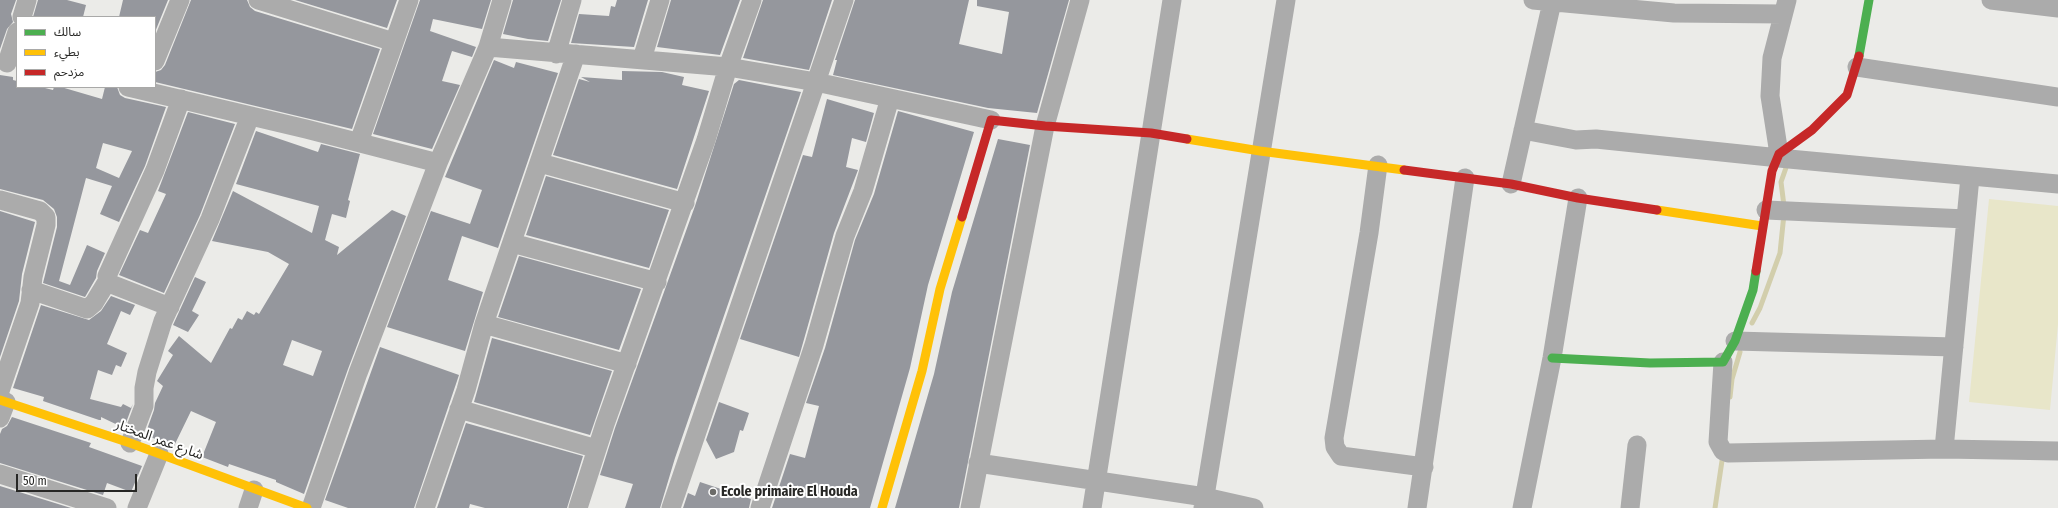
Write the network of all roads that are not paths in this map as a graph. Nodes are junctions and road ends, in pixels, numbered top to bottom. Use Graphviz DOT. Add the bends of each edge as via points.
graph roads {
  1 [pos="27,0"];
  2 [pos="180,0"];
  3 [pos="258,0"];
  4 [pos="409,0"];
  5 [pos="502,0"];
  6 [pos="572,0"];
  7 [pos="660,0"];
  8 [pos="752,0"];
  9 [pos="844,0"];
  10 [pos="1080,0"];
  11 [pos="1172,0"];
  12 [pos="1286,0"];
  13 [pos="1533,0"];
  14 [pos="1869,0"];
  15 [pos="1992,0"];
  16 [pos="1552,2"];
  17 [pos="1785,7"];
  18 [pos="2058,8"];
  19 [pos="22,16"];
  20 [pos="16,35"];
  21 [pos="394,42"];
  22 [pos="488,46"];
  23 [pos="556,54"];
  24 [pos="576,54"];
  25 [pos="156,59"];
  26 [pos="642,59"];
  27 [pos="8,63"];
  28 [pos="728,66"];
  29 [pos="1857,67"];
  30 [pos="816,82"];
  31 [pos="138,88"];
  32 [pos="2058,97"];
  33 [pos="890,98"];
  34 [pos="181,99"];
  35 [pos="250,116"];
  36 [pos="992,120"];
  37 [pos="1045,126"];
  38 [pos="1523,130"];
  39 [pos="1151,133"];
  40 [pos="358,142"];
  41 [pos="1260,151"];
  42 [pos="1778,156"];
  43 [pos="438,163"];
  44 [pos="540,164"];
  45 [pos="1378,165"];
  46 [pos="1970,177"];
  47 [pos="1465,178"];
  48 [pos="1511,184"];
  49 [pos="2058,184"];
  50 [pos="1578,198"];
  51 [pos="0,200"];
  52 [pos="684,203"];
  53 [pos="1764,218"];
  54 [pos="1966,219"];
  55 [pos="512,243"];
  56 [pos="108,280"];
  57 [pos="657,282"];
  58 [pos="31,290"];
  59 [pos="170,307"];
  60 [pos="484,324"];
  61 [pos="1735,341"];
  62 [pos="1954,347"];
  63 [pos="1552,358"];
  64 [pos="1722,362"];
  65 [pos="627,364"];
  66 [pos="2,403"];
  67 [pos="459,409"];
  68 [pos="130,443"];
  69 [pos="1637,445"];
  70 [pos="597,449"];
  71 [pos="1944,449"];
  72 [pos="2058,451"];
  73 [pos="159,454"];
  74 [pos="978,463"];
  75 [pos="1424,467"];
  76 [pos="0,474"];
  77 [pos="1097,480"];
  78 [pos="254,490"];
  79 [pos="1204,502"];
  80 [pos="107,508"];
  81 [pos="137,508"];
  82 [pos="248,508"];
  83 [pos="307,508"];
  84 [pos="311,508"];
  85 [pos="425,508"];
  86 [pos="578,508"];
  87 [pos="671,508"];
  88 [pos="760,508"];
  89 [pos="882,508"];
  90 [pos="970,508"];
  91 [pos="1092,508"];
  92 [pos="1254,508"];
  93 [pos="1417,508"];
  94 [pos="1522,508"];
  95 [pos="1630,508"];
  1 -- 19 [label="street"];
  2 -- 25 [label="street"];
  3 -- 21 [label="street"];
  4 -- 21 [label="street"];
  5 -- 22 [label="street"];
  6 -- 23 [label="street"];
  7 -- 26 [label="street"];
  8 -- 28 [label="street"];
  9 -- 30 [label="street"];
  10 -- 37 [label="street"];
  11 -- 39 [label="street"];
  12 -- 41 [label="street"];
  13 -- 16 [label="street"];
  14 -- 29 [label="street"];
  15 -- 18 [label="street"];
  16 -- 17 [label="street" via="1674,13"];
  16 -- 38 [label="street"];
  17 -- 42 [label="street" via="1772,58 1770,96"];
  20 -- 27 [label="street"];
  21 -- 40 [label="street"];
  22 -- 23 [label="street"];
  22 -- 43 [label="street"];
  23 -- 24 [label="street"];
  24 -- 26 [label="street"];
  24 -- 44 [label="street"];
  26 -- 28 [label="street"];
  28 -- 30 [label="street"];
  28 -- 52 [label="street"];
  29 -- 32 [label="street"];
  29 -- 42 [label="street" via="1847,94 1812,130"];
  30 -- 33 [label="street"];
  30 -- 87 [label="street"];
  31 -- 34 [label="street"];
  33 -- 36 [label="street"];
  33 -- 88 [label="street" via="863,191 846,236 814,345"];
  34 -- 35 [label="street"];
  34 -- 56 [label="street" via="155,170 110,269"];
  35 -- 40 [label="street"];
  35 -- 59 [label="street" via="210,219"];
  36 -- 37 [label="street"];
  36 -- 89 [label="street" via="940,289 922,371"];
  37 -- 39 [label="street"];
  37 -- 74 [label="street"];
  38 -- 42 [label="street" via="1576,140 1596,139"];
  38 -- 48 [label="street"];
  39 -- 41 [label="street"];
  39 -- 77 [label="street"];
  40 -- 43 [label="street"];
  41 -- 45 [label="street"];
  41 -- 79 [label="street"];
  42 -- 46 [label="street"];
  42 -- 53 [label="street" via="1772,171"];
  43 -- 84 [label="street" via="358,373"];
  44 -- 52 [label="street"];
  44 -- 55 [label="street"];
  45 -- 47 [label="street"];
  45 -- 75 [label="street" via="1334,438 1335,446 1341,456"];
  46 -- 49 [label="street"];
  46 -- 54 [label="street"];
  47 -- 48 [label="street"];
  47 -- 75 [label="street"];
  48 -- 50 [label="street"];
  50 -- 53 [label="street"];
  50 -- 63 [label="street"];
  51 -- 58 [label="street" via="40,211 46,217"];
  52 -- 57 [label="street"];
  53 -- 54 [label="street"];
  53 -- 61 [label="street" via="1753,290"];
  54 -- 62 [label="street"];
  55 -- 57 [label="street"];
  55 -- 60 [label="street"];
  56 -- 58 [label="street" via="94,303 87,309"];
  56 -- 59 [label="street" via="111,284"];
  57 -- 65 [label="street"];
  58 -- 66 [label="street" via="30,303"];
  59 -- 68 [label="street" via="147,372 144,406"];
  60 -- 65 [label="street"];
  60 -- 67 [label="street"];
  61 -- 62 [label="street"];
  61 -- 64 [label="street"];
  62 -- 71 [label="street"];
  63 -- 64 [label="street" via="1650,363"];
  63 -- 94 [label="street"];
  64 -- 71 [label="street" via="1718,442 1723,451 1728,453"];
  65 -- 70 [label="street"];
  66 -- 68 [label="street, شارع عمر المختار"];
  67 -- 70 [label="street"];
  67 -- 85 [label="street"];
  68 -- 73 [label="street, شارع عمر المختار"];
  69 -- 95 [label="street"];
  70 -- 86 [label="street"];
  71 -- 72 [label="street"];
  73 -- 78 [label="street, شارع عمر المختار"];
  73 -- 81 [label="street"];
  74 -- 77 [label="street"];
  74 -- 90 [label="street"];
  75 -- 93 [label="street"];
  76 -- 80 [label="street"];
  77 -- 79 [label="street"];
  77 -- 91 [label="street"];
  78 -- 82 [label="street"];
  78 -- 83 [label="street, شارع عمر المختار"];
  79 -- 92 [label="street"];
}
